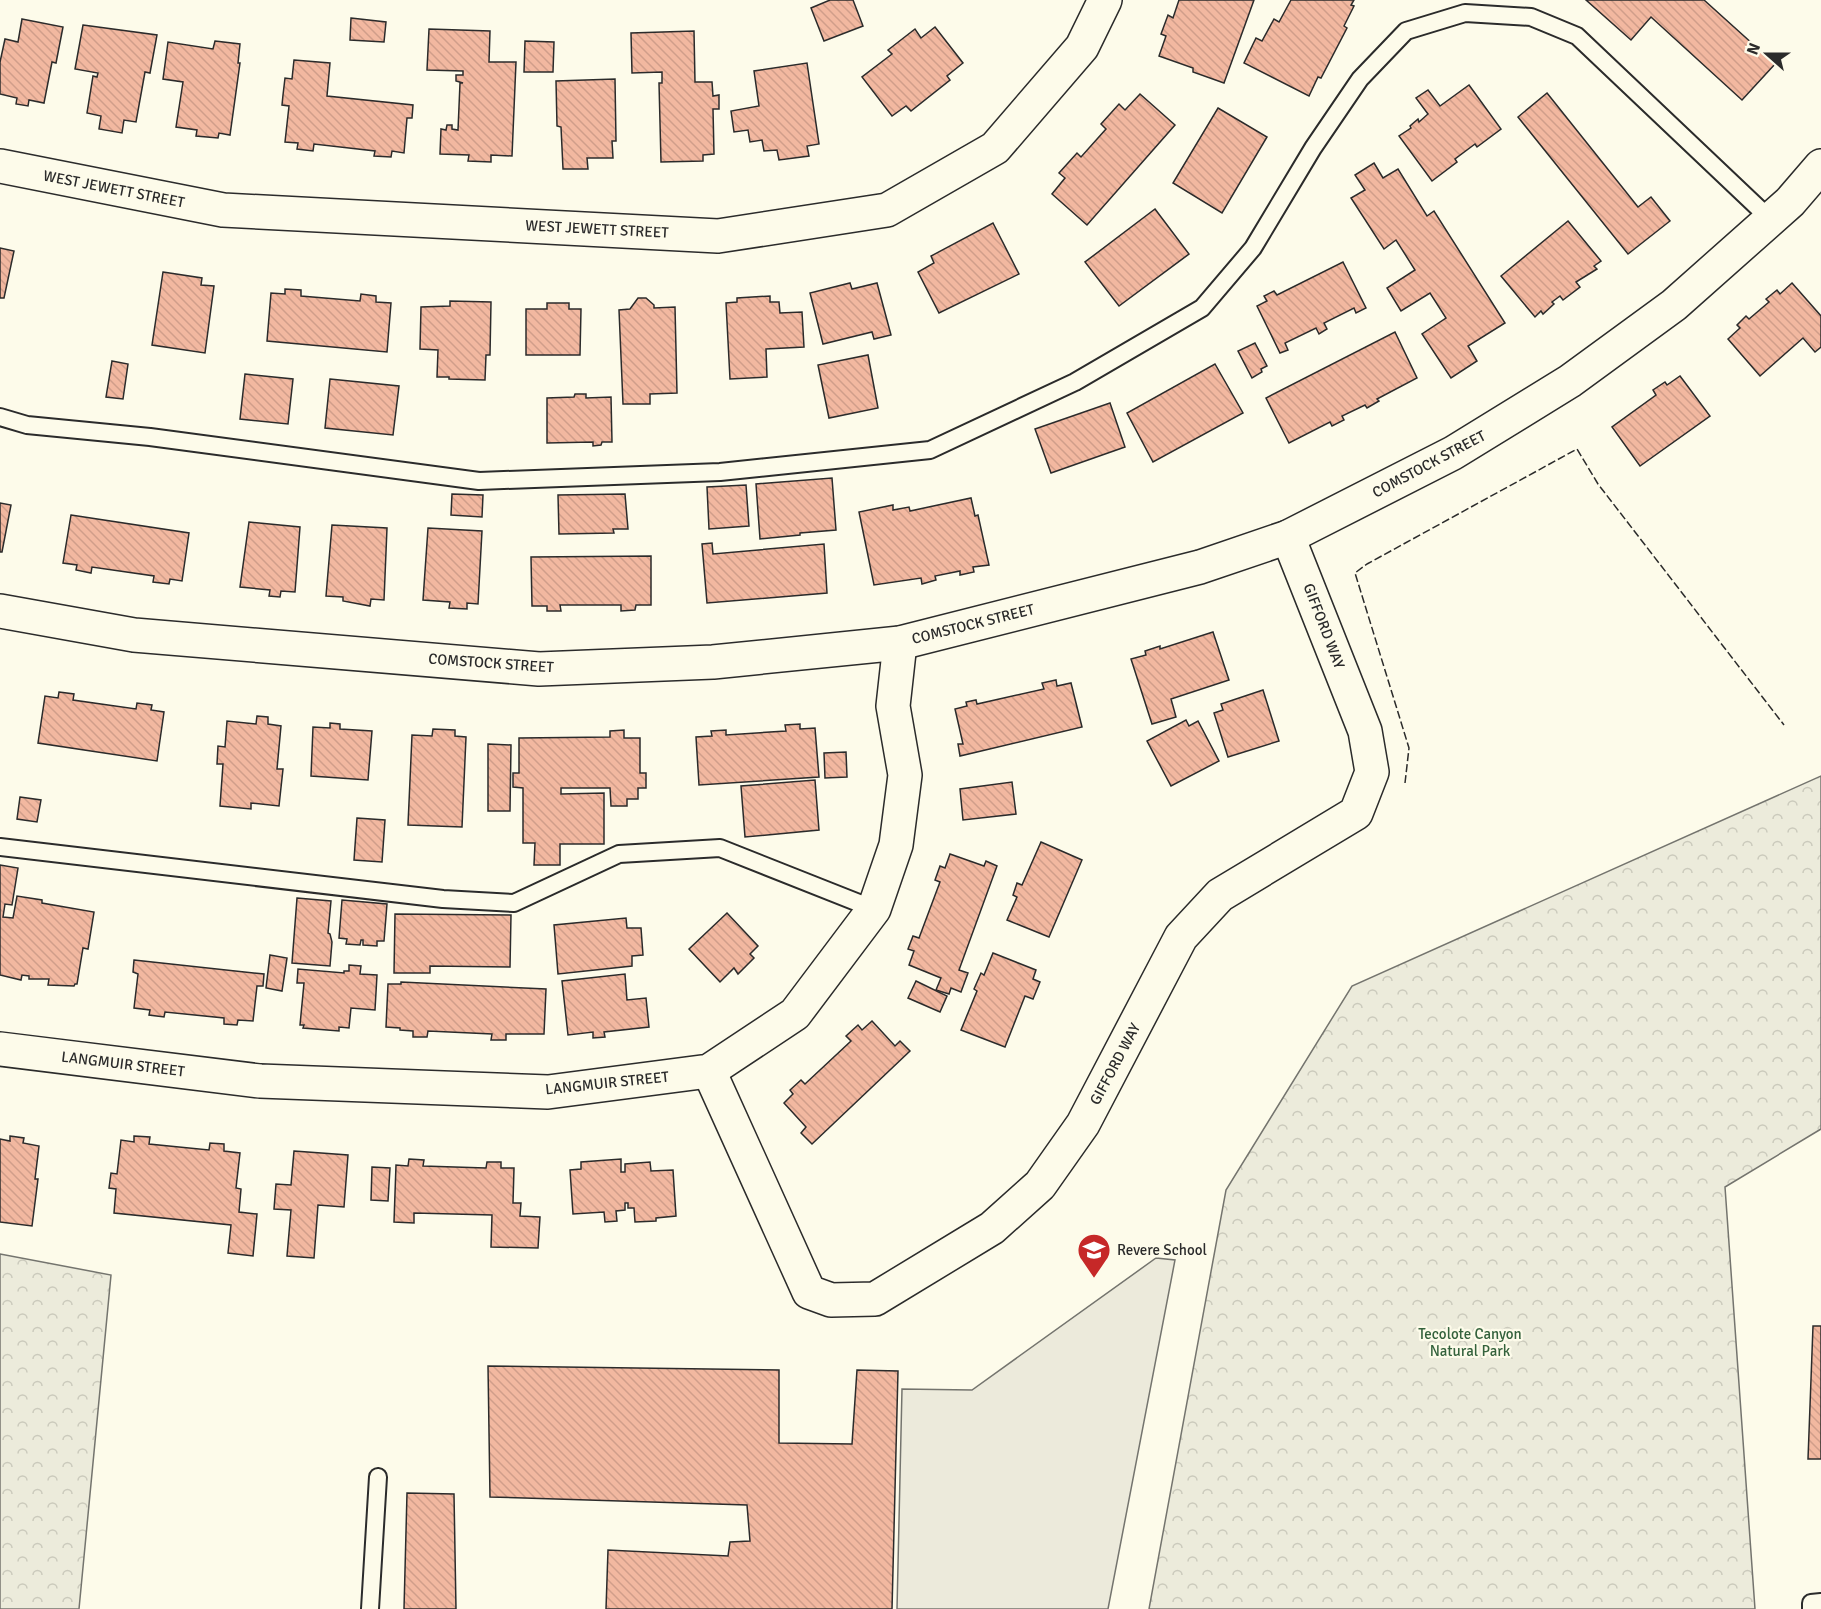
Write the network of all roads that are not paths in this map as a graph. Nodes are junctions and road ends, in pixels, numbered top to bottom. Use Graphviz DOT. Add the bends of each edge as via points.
graph roads {
  1 [pos="1105,0"];
  2 [pos="1491,0"];
  3 [pos="1499,15"];
  4 [pos="0,166"];
  5 [pos="1821,166"];
  6 [pos="1770,219"];
  7 [pos="0,417"];
  8 [pos="1288,537"];
  9 [pos="0,611"];
  10 [pos="900,643"];
  11 [pos="0,847"];
  12 [pos="874,909"];
  13 [pos="0,1049"];
  14 [pos="710,1071"];
  15 [pos="378,1477"];
  16 [pos="1821,1602"];
  17 [pos="370,1609"];
  18 [pos="1811,1609"];
  1 -- 4 [label="street, WEST JEWETT STREET" via="1082,47 995,148 886,210 718,236 223,210"];
  2 -- 3 [label="lane"];
  3 -- 6 [label="lane" via="1531,17 1577,36"];
  3 -- 7 [label="lane" via="1465,14 1406,31 1360,79 1253,248 1202,308 1075,382 930,450 720,472 479,481 150,437 27,425"];
  5 -- 6 [label="street, COMSTOCK STREET"];
  6 -- 8 [label="street, COMSTOCK STREET" via="1674,305 1570,381 1453,453"];
  8 -- 10 [label="street, COMSTOCK STREET" via="1200,567"];
  8 -- 14 [label="street, GIFFORD WAY" via="1365,731 1372,772 1368,783 1356,813 1220,896 1181,937 1083,1124 1040,1185 992,1228 875,1299 831,1300 809,1292"];
  9 -- 10 [label="street, COMSTOCK STREET" via="134,635 539,669 713,662"];
  10 -- 12 [label="street, LANGMUIR STREET" via="893,706 905,775 896,845"];
  11 -- 12 [label="lane" via="443,899 514,903 619,854 720,848"];
  12 -- 14 [label="street, LANGMUIR STREET" via="795,1014"];
  13 -- 14 [label="street, LANGMUIR STREET" via="260,1081 548,1092"];
  15 -- 17 [label="lane"];
  16 -- 18 [label="lane" via="1811,1603"];
}
